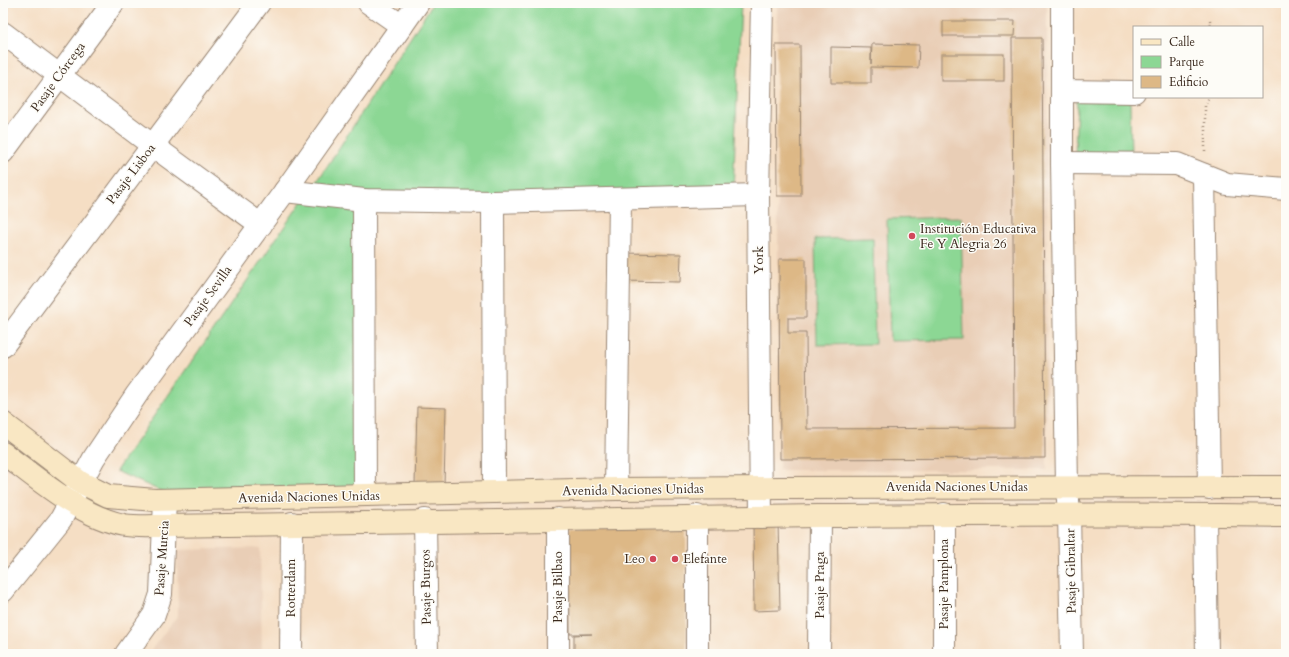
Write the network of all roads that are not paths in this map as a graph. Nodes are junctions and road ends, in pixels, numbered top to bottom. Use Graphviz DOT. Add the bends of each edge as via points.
graph roads {
  1 [pos="113,3"];
  2 [pos="259,3"];
  3 [pos="369,3"];
  4 [pos="418,3"];
  5 [pos="762,3"];
  6 [pos="1062,3"];
  7 [pos="402,26"];
  8 [pos="3,33"];
  9 [pos="60,75"];
  10 [pos="1062,91"];
  11 [pos="1133,92"];
  12 [pos="152,145"];
  13 [pos="3,152"];
  14 [pos="1062,163"];
  15 [pos="1204,175"];
  16 [pos="1286,189"];
  17 [pos="285,191"];
  18 [pos="758,195"];
  19 [pos="620,198"];
  20 [pos="364,200"];
  21 [pos="493,202"];
  22 [pos="260,225"];
  23 [pos="3,346"];
  24 [pos="3,423"];
  25 [pos="3,453"];
  26 [pos="80,482"];
  27 [pos="1067,487"];
  28 [pos="1286,487"];
  29 [pos="760,488"];
  30 [pos="1209,488"];
  31 [pos="616,489"];
  32 [pos="494,492"];
  33 [pos="365,495"];
  34 [pos="165,500"];
  35 [pos="70,502"];
  36 [pos="944,514"];
  37 [pos="1069,514"];
  38 [pos="1205,515"];
  39 [pos="697,516"];
  40 [pos="760,516"];
  41 [pos="820,516"];
  42 [pos="1286,516"];
  43 [pos="558,519"];
  44 [pos="425,520"];
  45 [pos="292,523"];
  46 [pos="164,526"];
  47 [pos="3,591"];
  48 [pos="126,654"];
  49 [pos="291,654"];
  50 [pos="427,654"];
  51 [pos="558,654"];
  52 [pos="697,654"];
  53 [pos="819,654"];
  54 [pos="944,654"];
  55 [pos="1072,654"];
  56 [pos="1207,654"];
  1 -- 9 [label="street, Pasaje Córcega"];
  2 -- 12 [label="street, Pasaje Lisboa"];
  3 -- 7 [label="street"];
  4 -- 7 [label="street, Pasaje Sevilla"];
  5 -- 18 [label="street, York"];
  6 -- 10 [label="street, Pasaje Gibraltar"];
  7 -- 17 [label="street, Pasaje Sevilla"];
  8 -- 9 [label="street"];
  9 -- 12 [label="street"];
  9 -- 13 [label="street, Pasaje Córcega"];
  10 -- 11 [label="street"];
  10 -- 14 [label="street, Pasaje Gibraltar"];
  12 -- 22 [label="street"];
  12 -- 23 [label="street, Pasaje Lisboa"];
  14 -- 15 [label="street" via="1177,164"];
  14 -- 27 [label="street, Pasaje Gibraltar"];
  15 -- 16 [label="street" via="1227,184"];
  15 -- 30 [label="street"];
  17 -- 20 [label="street"];
  17 -- 22 [label="street, Pasaje Sevilla"];
  18 -- 19 [label="street"];
  18 -- 29 [label="street, York"];
  19 -- 21 [label="street"];
  19 -- 31 [label="street"];
  20 -- 21 [label="street"];
  20 -- 33 [label="street"];
  21 -- 32 [label="street"];
  22 -- 26 [label="street, Pasaje Sevilla" via="137,394"];
  24 -- 26 [label="street, Avenida Naciones Unidas"];
  25 -- 35 [label="street, Avenida Naciones Unidas"];
  26 -- 34 [label="street, Avenida Naciones Unidas" via="108,496"];
  26 -- 35 [label="street, Pasaje Sevilla"];
  27 -- 29 [label="street, Avenida Naciones Unidas"];
  27 -- 30 [label="street, Avenida Naciones Unidas"];
  27 -- 37 [label="street, Pasaje Gibraltar"];
  28 -- 30 [label="street, Avenida Naciones Unidas"];
  29 -- 31 [label="street, Avenida Naciones Unidas"];
  29 -- 40 [label="street, York"];
  31 -- 32 [label="street, Avenida Naciones Unidas"];
  32 -- 33 [label="street, Avenida Naciones Unidas"];
  33 -- 34 [label="street, Avenida Naciones Unidas"];
  34 -- 46 [label="street, Pasaje Murcia"];
  35 -- 46 [label="street, Avenida Naciones Unidas" via="102,518 125,525"];
  35 -- 47 [label="street, Pasaje Sevilla" via="61,519"];
  36 -- 37 [label="street, Avenida Naciones Unidas"];
  36 -- 41 [label="street, Avenida Naciones Unidas"];
  36 -- 54 [label="street, Pasaje Pamplona"];
  37 -- 38 [label="street, Avenida Naciones Unidas"];
  37 -- 55 [label="street, Pasaje Gibraltar"];
  38 -- 42 [label="street, Avenida Naciones Unidas"];
  38 -- 56 [label="street"];
  39 -- 40 [label="street, Avenida Naciones Unidas"];
  39 -- 43 [label="street, Avenida Naciones Unidas"];
  39 -- 52 [label="street"];
  40 -- 41 [label="street, Avenida Naciones Unidas"];
  41 -- 53 [label="street, Pasaje Praga"];
  43 -- 44 [label="street, Avenida Naciones Unidas"];
  43 -- 51 [label="street, Pasaje Bilbao"];
  44 -- 45 [label="street, Avenida Naciones Unidas"];
  44 -- 50 [label="street, Pasaje Burgos"];
  45 -- 46 [label="street, Avenida Naciones Unidas"];
  45 -- 49 [label="street, Rotterdam"];
  46 -- 48 [label="street, Pasaje Murcia" via="161,594 154,615"];
}
